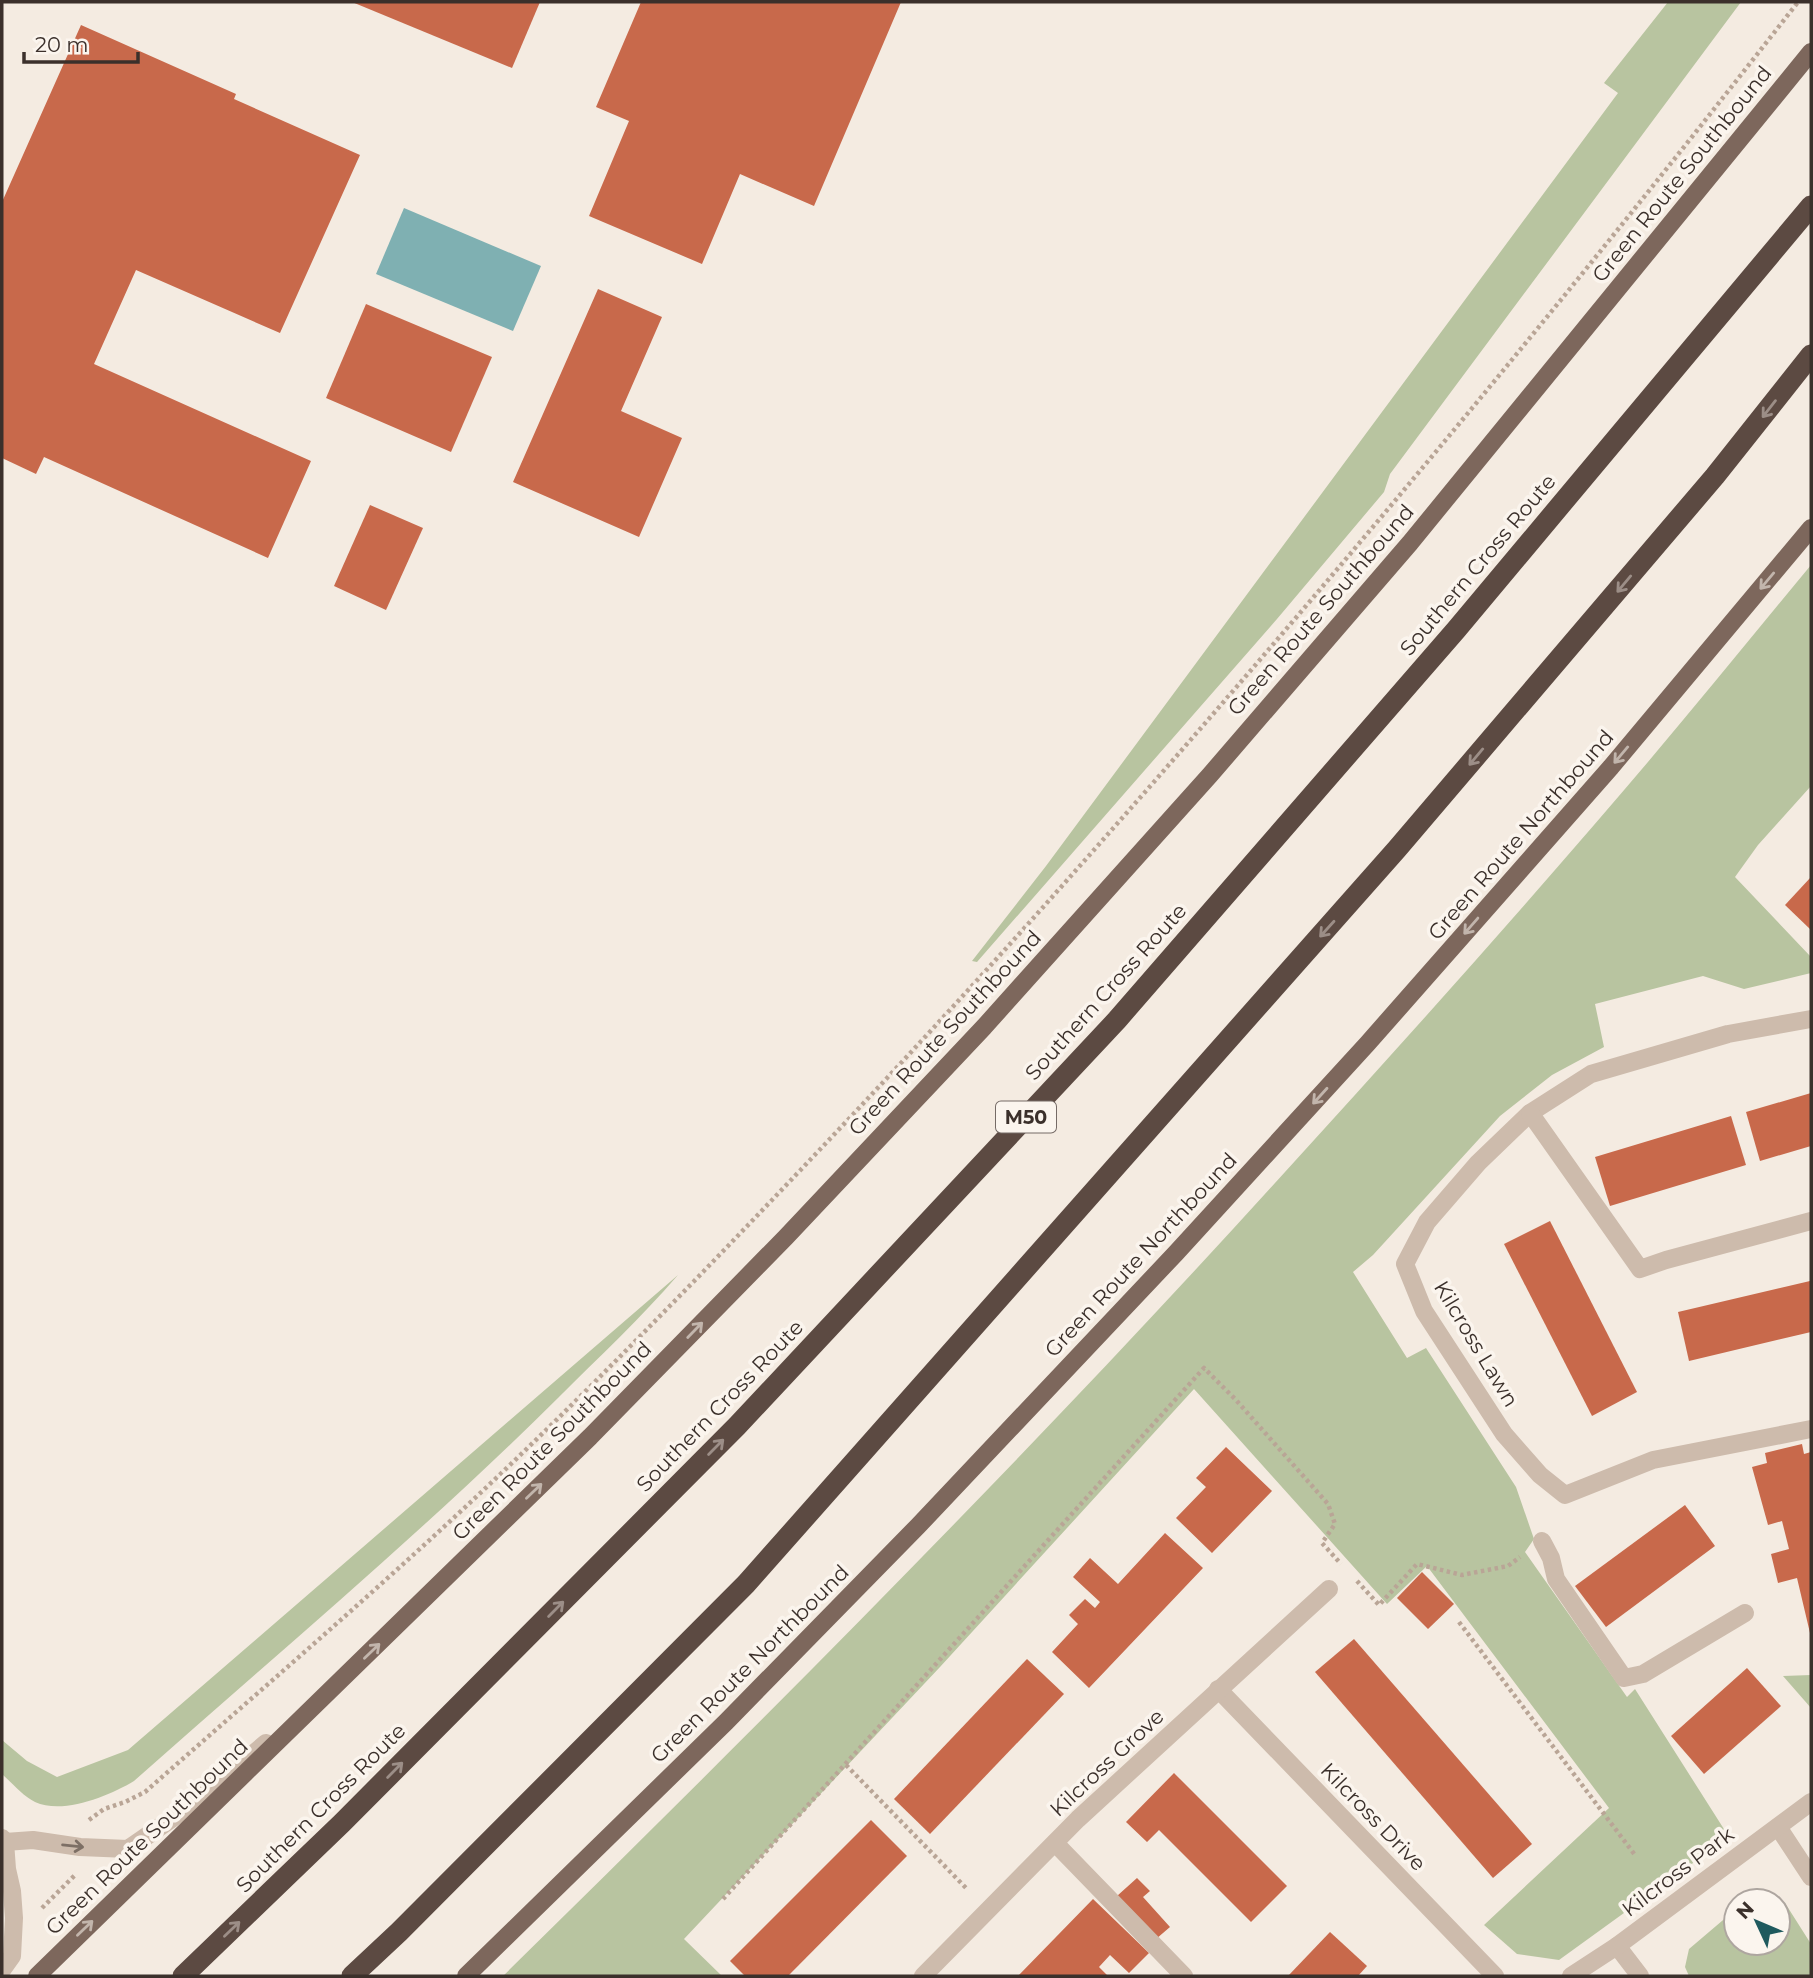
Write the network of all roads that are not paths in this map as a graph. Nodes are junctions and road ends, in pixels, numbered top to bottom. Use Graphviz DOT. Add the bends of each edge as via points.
graph roads {
  1 [pos="1811,52"];
  2 [pos="1811,206"];
  3 [pos="1811,355"];
  4 [pos="1811,528"];
  5 [pos="1811,1019"];
  6 [pos="1530,1113"];
  7 [pos="1811,1221"];
  8 [pos="1811,1429"];
  9 [pos="1542,1541"];
  10 [pos="1328,1589"];
  11 [pos="1745,1613"];
  12 [pos="344,1678"];
  13 [pos="1218,1689"];
  14 [pos="1811,1802"];
  15 [pos="1778,1827"];
  16 [pos="4,1840"];
  17 [pos="1055,1843"];
  18 [pos="1811,1877"];
  19 [pos="1616,1946"];
  20 [pos="2,1970"];
  21 [pos="37,1976"];
  22 [pos="183,1976"];
  23 [pos="352,1976"];
  24 [pos="466,1976"];
  25 [pos="923,1976"];
  26 [pos="1184,1976"];
  27 [pos="1495,1976"];
  28 [pos="1571,1976"];
  29 [pos="1640,1976"];
  12 -- 1 [label="main road, Green Route Southbound, one-way" via="590,1437 984,1027 1410,543"];
  22 -- 2 [label="highway, Southern Cross Route / M50, one-way" via="737,1426 1117,1020 1456,630"];
  3 -- 23 [label="highway, one-way" via="1715,476 1398,849 746,1584"];
  4 -- 24 [label="main road, Green Route Northbound, one-way" via="1611,767 1176,1253 726,1722"];
  5 -- 6 [label="street, Kilcross Lawn" via="1728,1034 1591,1074"];
  6 -- 7 [label="street" via="1640,1269"];
  6 -- 8 [label="street, Kilcross Lawn" via="1427,1222 1405,1264 1424,1311 1503,1434 1565,1495 1653,1460"];
  9 -- 11 [label="street" via="1556,1579 1624,1678 1643,1674"];
  10 -- 13 [label="street, Kilcross Grove"];
  16 -- 12 [label="street, one-way" via="128,1849 192,1804"];
  21 -- 12 [label="main road, Green Route Southbound, one-way"];
  13 -- 17 [label="street, Kilcross Grove"];
  13 -- 27 [label="street, Kilcross Drive"];
  14 -- 15 [label="street, Kilcross Park"];
  15 -- 18 [label="street"];
  15 -- 19 [label="street, Kilcross Park"];
  16 -- 20 [label="street" via="14,1918 12,1956"];
  17 -- 25 [label="street, Kilcross Grove"];
  17 -- 26 [label="street"];
  19 -- 28 [label="street, Kilcross Park"];
  19 -- 29 [label="street"];
}
